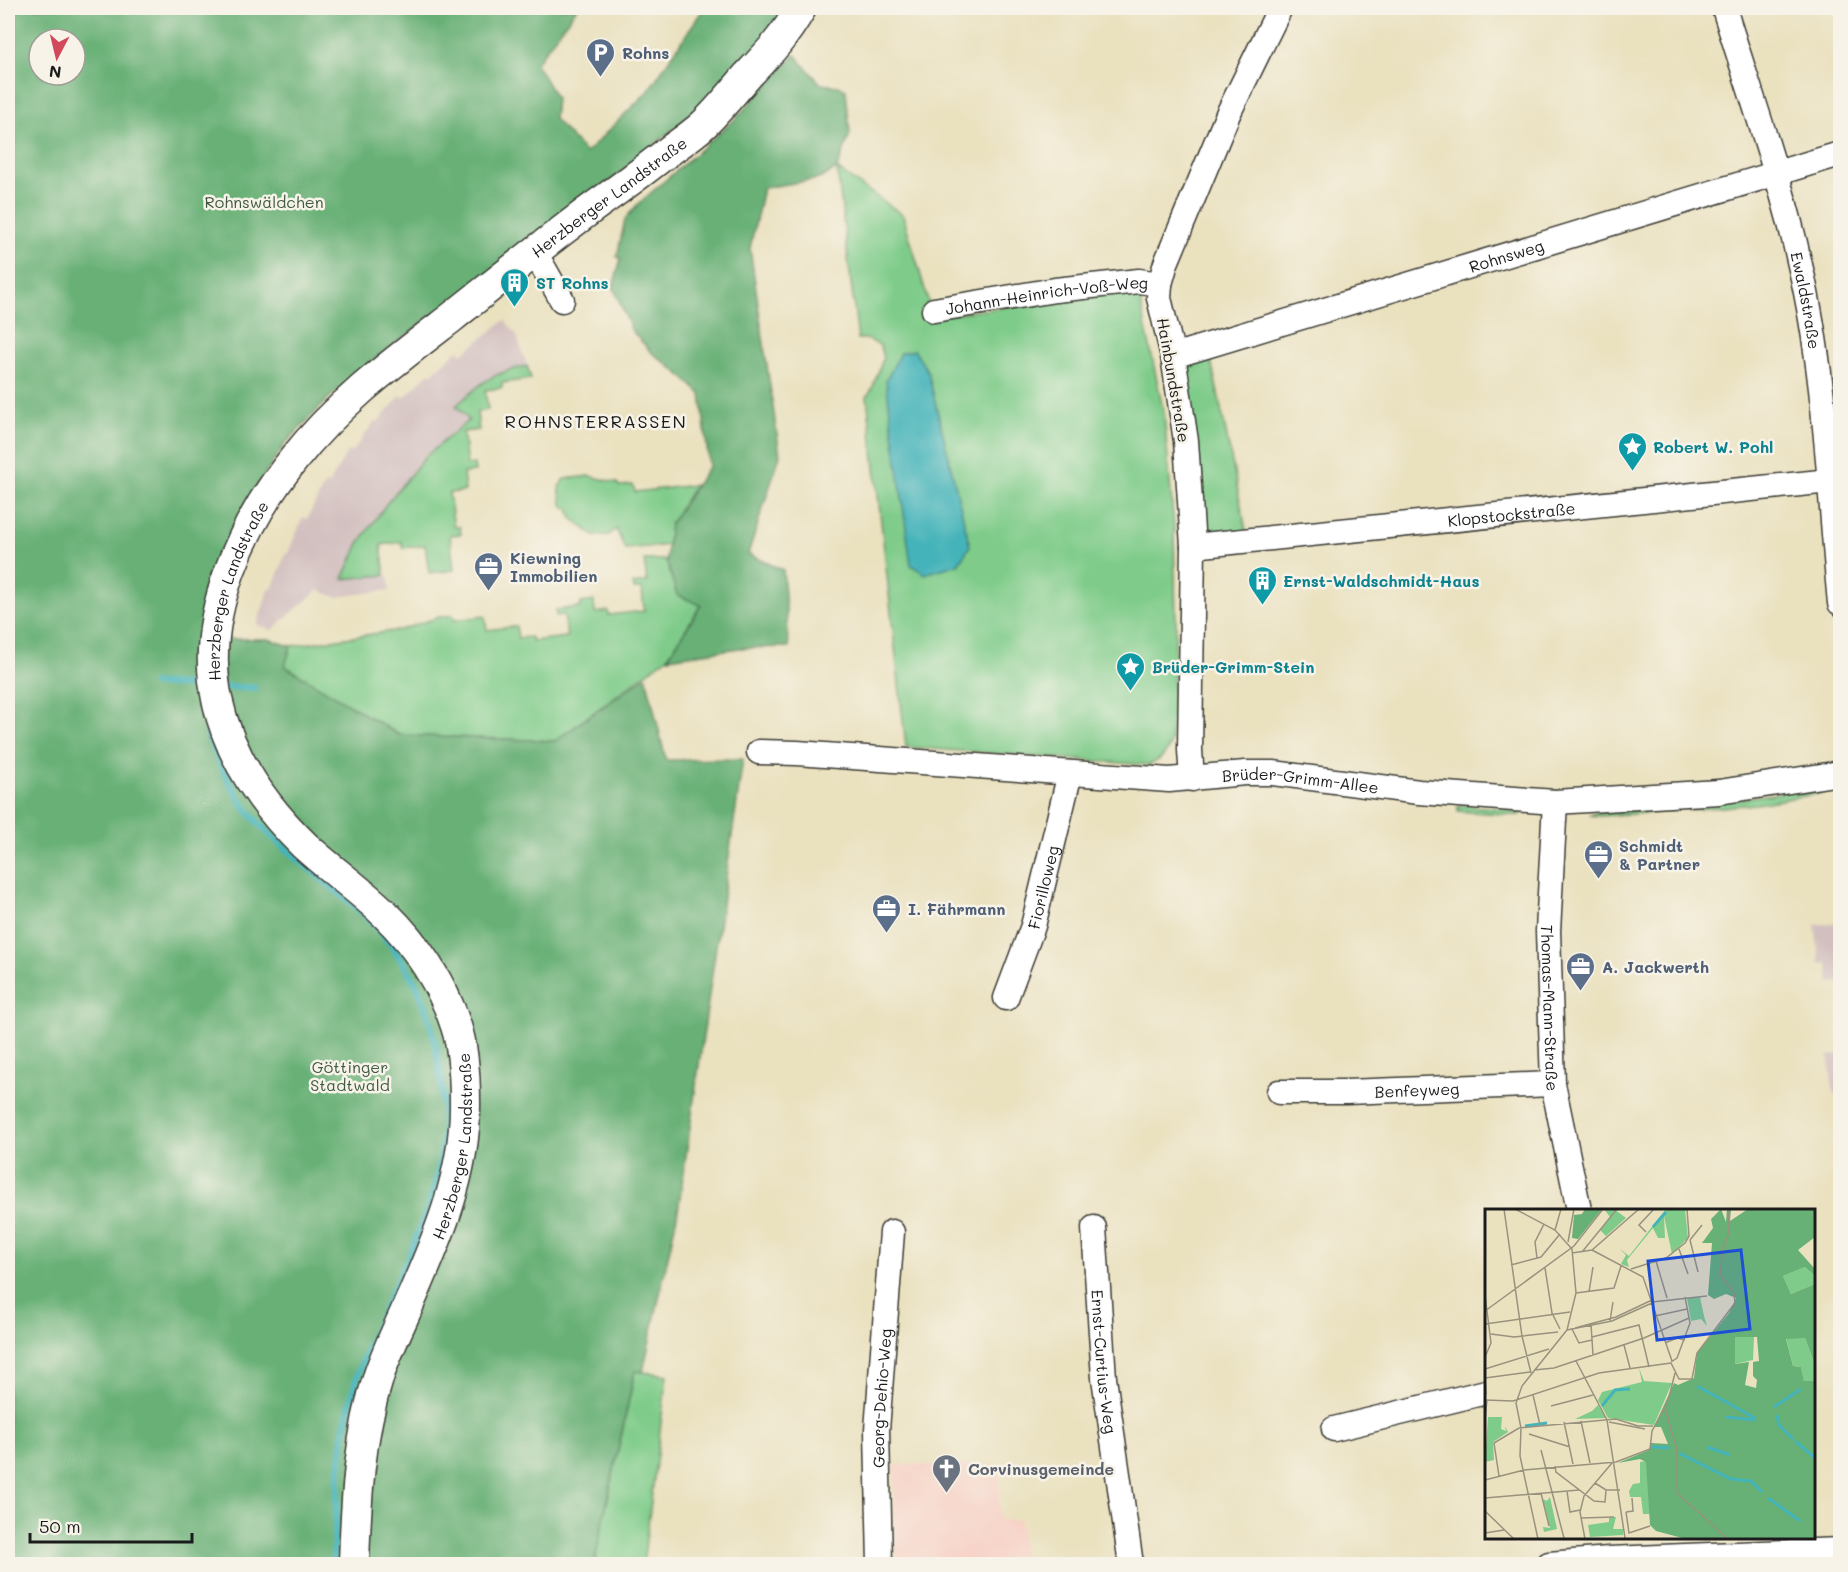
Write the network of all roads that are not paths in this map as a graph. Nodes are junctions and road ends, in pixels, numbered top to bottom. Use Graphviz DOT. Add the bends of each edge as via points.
graph roads {
  1 [pos="801,8"];
  2 [pos="1280,8"];
  3 [pos="1724,8"];
  4 [pos="1840,154"];
  5 [pos="1775,174"];
  6 [pos="534,251"];
  7 [pos="1160,284"];
  8 [pos="562,300"];
  9 [pos="934,310"];
  10 [pos="1173,356"];
  11 [pos="1830,481"];
  12 [pos="1193,546"];
  13 [pos="1840,603"];
  14 [pos="759,752"];
  15 [pos="1070,773"];
  16 [pos="1840,773"];
  17 [pos="1192,779"];
  18 [pos="1555,802"];
  19 [pos="1006,998"];
  20 [pos="1553,1084"];
  21 [pos="1279,1092"];
  22 [pos="1579,1209"];
  23 [pos="1094,1228"];
  24 [pos="892,1232"];
  25 [pos="1485,1392"];
  26 [pos="1334,1429"];
  27 [pos="1679,1547"];
  28 [pos="1840,1550"];
  29 [pos="354,1564"];
  30 [pos="880,1564"];
  31 [pos="1131,1564"];
  32 [pos="1549,1564"];
  1 -- 6 [label="street, Herzberger Landstraße" via="785,36 702,126"];
  2 -- 7 [label="street, Hainbundstraße" via="1223,125"];
  3 -- 5 [label="street, Ewaldstraße"];
  4 -- 5 [label="street, Rohnsweg"];
  5 -- 10 [label="street, Rohnsweg"];
  5 -- 11 [label="street, Ewaldstraße" via="1800,265 1816,358"];
  6 -- 8 [label="street"];
  6 -- 29 [label="street, Herzberger Landstraße" via="378,374 294,458 263,503 241,545 224,591 216,628 217,698 229,739 249,778 267,805 305,845 387,916 429,967 457,1027 462,1053 465,1129 458,1174 369,1409 360,1459"];
  7 -- 9 [label="street, Johann-Heinrich-Voß-Weg" via="1139,281 1055,290"];
  7 -- 10 [label="street, Hainbundstraße" via="1159,298"];
  10 -- 12 [label="street, Hainbundstraße" via="1186,441"];
  11 -- 12 [label="street, Klopstockstraße"];
  11 -- 13 [label="street, Ewaldstraße"];
  12 -- 17 [label="street, Hainbundstraße"];
  14 -- 15 [label="street, Brüder-Grimm-Allee"];
  15 -- 17 [label="street, Brüder-Grimm-Allee"];
  15 -- 19 [label="street, Fiorilloweg" via="1033,926"];
  16 -- 18 [label="street, Brüder-Grimm-Allee" via="1719,792"];
  17 -- 18 [label="street, Brüder-Grimm-Allee" via="1273,773 1419,792"];
  18 -- 20 [label="street, Thomas-Mann-Straße" via="1548,932"];
  20 -- 21 [label="street, Benfeyweg"];
  20 -- 22 [label="street, Thomas-Mann-Straße"];
  23 -- 31 [label="street, Ernst-Curtius-Weg" via="1104,1378"];
  24 -- 30 [label="street, Georg-Dehio-Weg" via="877,1430"];
  25 -- 26 [label="street"];
  27 -- 28 [label="street"];
  27 -- 32 [label="street"];
}
